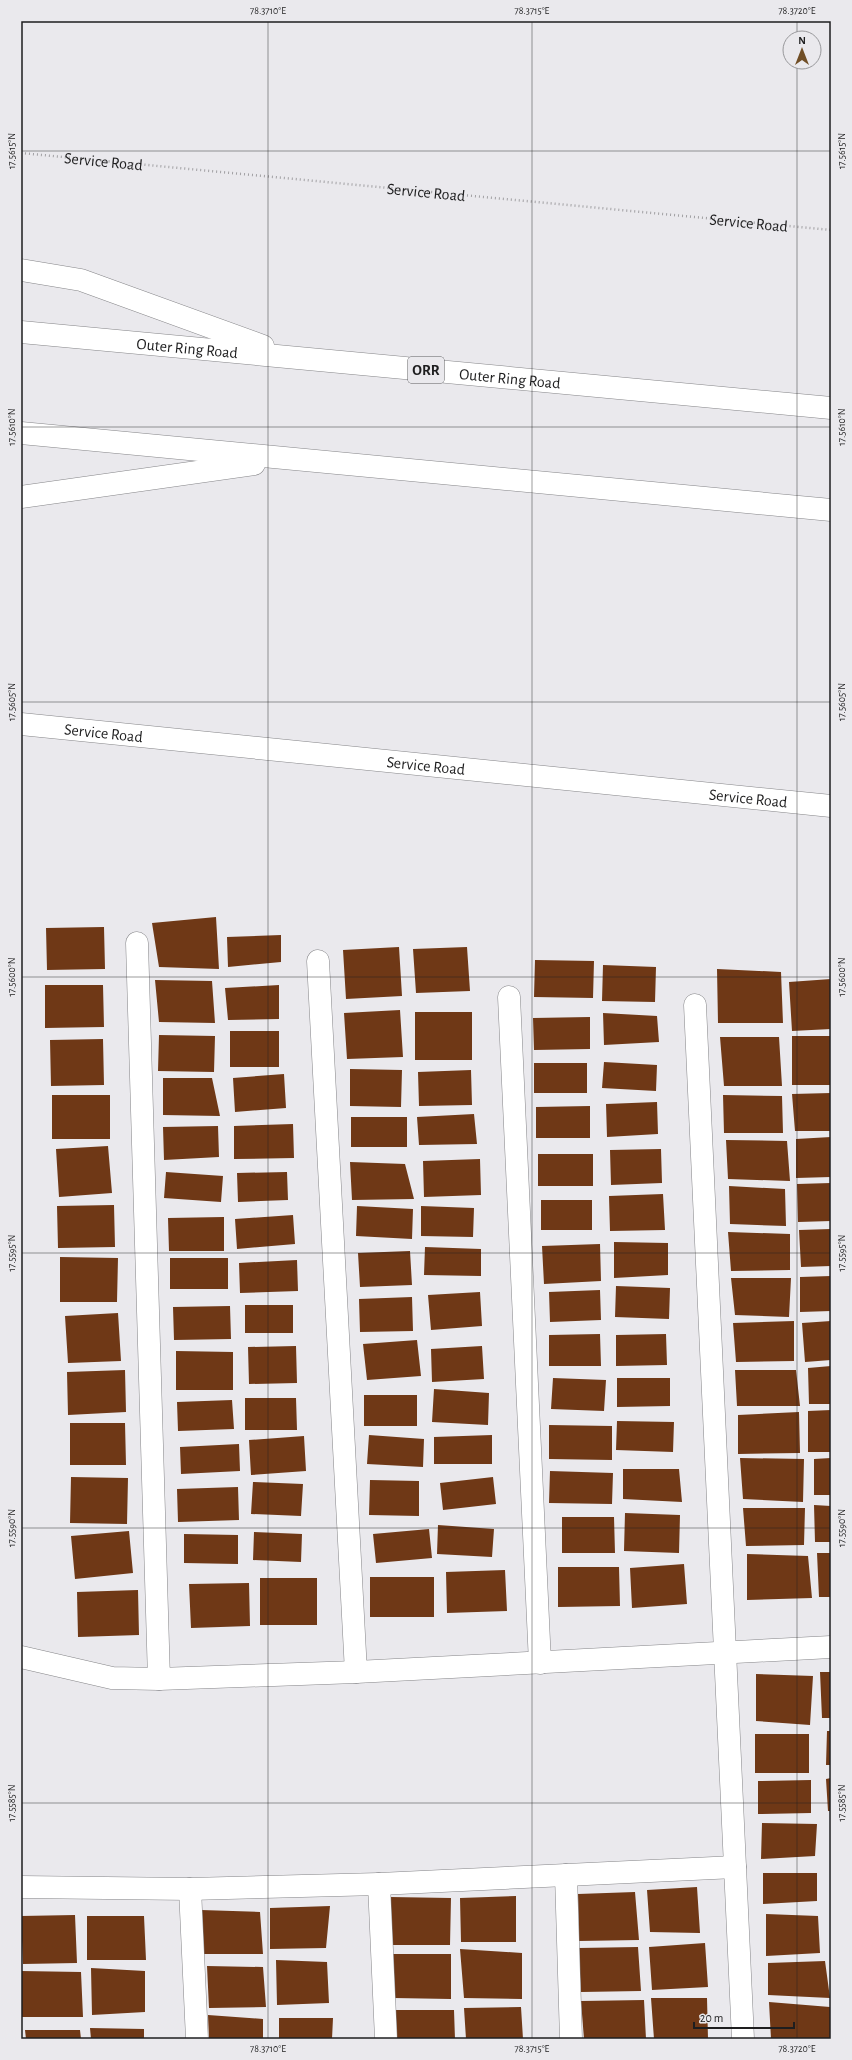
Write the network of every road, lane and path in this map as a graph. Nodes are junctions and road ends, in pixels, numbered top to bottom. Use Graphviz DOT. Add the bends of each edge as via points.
graph roads {
  1 [pos="21,153"];
  2 [pos="831,230"];
  3 [pos="21,270"];
  4 [pos="21,332"];
  5 [pos="294,357"];
  6 [pos="831,408"];
  7 [pos="21,433"];
  8 [pos="291,459"];
  9 [pos="21,497"];
  10 [pos="831,510"];
  11 [pos="21,724"];
  12 [pos="831,806"];
  13 [pos="137,943"];
  14 [pos="318,961"];
  15 [pos="509,997"];
  16 [pos="695,1005"];
  17 [pos="831,1648"];
  18 [pos="725,1653"];
  19 [pos="21,1657"];
  20 [pos="540,1663"];
  21 [pos="356,1672"];
  22 [pos="159,1679"];
  23 [pos="735,1867"];
  24 [pos="566,1875"];
  25 [pos="379,1884"];
  26 [pos="21,1886"];
  27 [pos="190,1889"];
  28 [pos="197,2039"];
  29 [pos="386,2039"];
  30 [pos="571,2039"];
  31 [pos="743,2039"];
  1 -- 2 [label="path, Service Road"];
  3 -- 5 [label="main road" via="81,280"];
  4 -- 5 [label="main road, Outer Ring Road / ORR"];
  5 -- 6 [label="main road, Outer Ring Road / ORR"];
  7 -- 8 [label="main road"];
  8 -- 9 [label="main road"];
  8 -- 10 [label="main road"];
  11 -- 12 [label="main road, Service Road"];
  13 -- 22 [label="main road"];
  14 -- 21 [label="main road"];
  15 -- 20 [label="main road"];
  16 -- 18 [label="main road"];
  17 -- 18 [label="main road"];
  18 -- 20 [label="main road"];
  18 -- 23 [label="main road"];
  19 -- 22 [label="main road" via="112,1678"];
  20 -- 21 [label="main road"];
  21 -- 22 [label="main road"];
  23 -- 24 [label="main road"];
  23 -- 31 [label="main road"];
  24 -- 25 [label="main road"];
  24 -- 30 [label="main road"];
  25 -- 27 [label="main road"];
  25 -- 29 [label="main road"];
  26 -- 27 [label="main road"];
  27 -- 28 [label="main road"];
}
